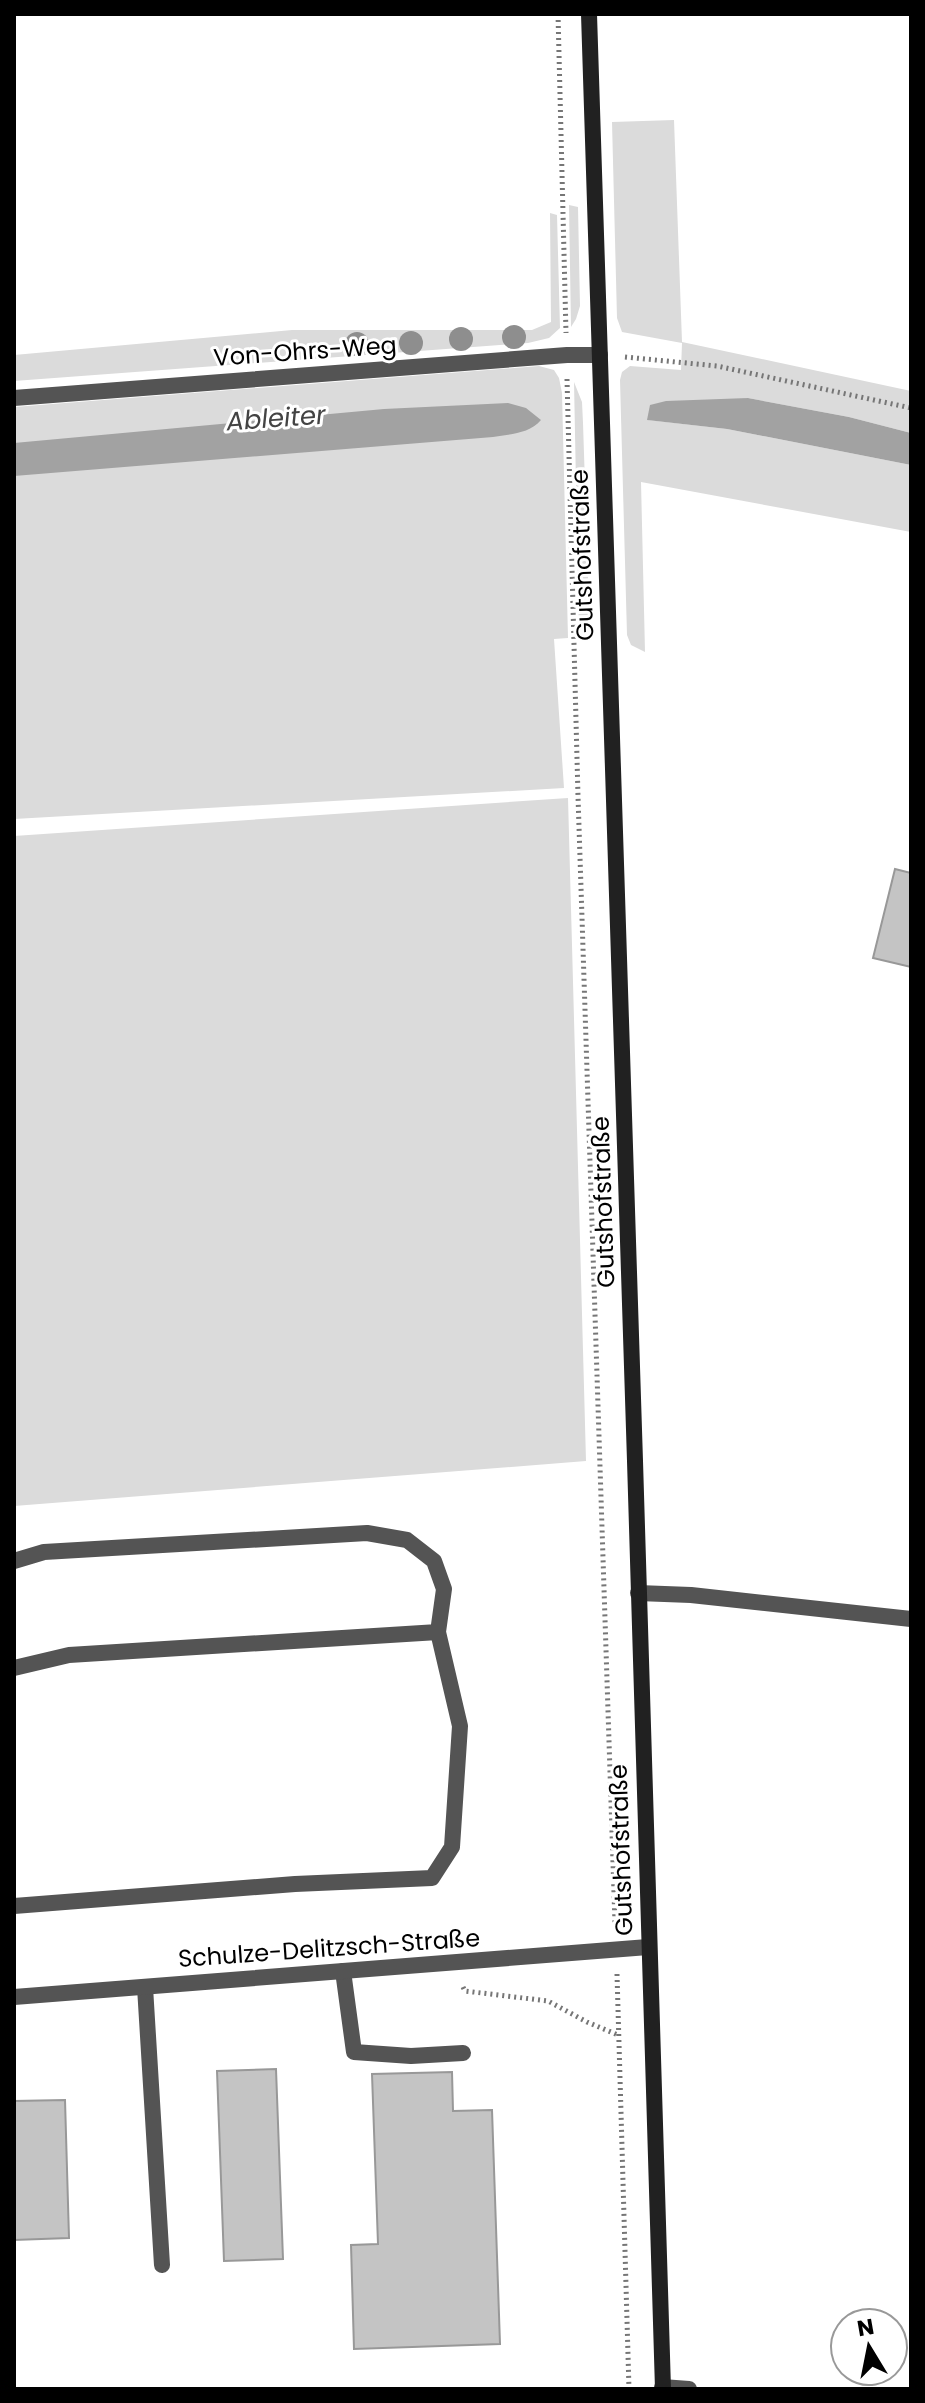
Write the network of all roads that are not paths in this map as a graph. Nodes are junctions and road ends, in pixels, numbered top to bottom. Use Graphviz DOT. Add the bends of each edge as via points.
graph roads {
  1 [pos="589,14"];
  2 [pos="600,355"];
  3 [pos="14,398"];
  4 [pos="14,1561"];
  5 [pos="638,1593"];
  6 [pos="911,1619"];
  7 [pos="438,1632"];
  8 [pos="14,1668"];
  9 [pos="14,1906"];
  10 [pos="648,1947"];
  11 [pos="343,1971"];
  12 [pos="145,1987"];
  13 [pos="14,1997"];
  14 [pos="463,2053"];
  15 [pos="162,2265"];
  16 [pos="662,2388"];
  17 [pos="689,2389"];
  1 -- 2 [label="street, Gutshofstraße"];
  2 -- 3 [label="street, Von-Ohrs-Weg"];
  2 -- 5 [label="street, Gutshofstraße"];
  4 -- 7 [label="street" via="44,1552 367,1533 407,1540 434,1561 444,1589"];
  5 -- 6 [label="street"];
  5 -- 10 [label="street, Gutshofstraße"];
  7 -- 8 [label="street" via="69,1655"];
  7 -- 9 [label="street" via="460,1726 452,1847 432,1878"];
  10 -- 11 [label="street, Schulze-Delitzsch-Straße"];
  10 -- 16 [label="street, Gutshofstraße"];
  11 -- 12 [label="street, Schulze-Delitzsch-Straße"];
  11 -- 14 [label="street" via="354,2052"];
  12 -- 13 [label="street, Schulze-Delitzsch-Straße"];
  12 -- 15 [label="street"];
  16 -- 17 [label="street"];
}
